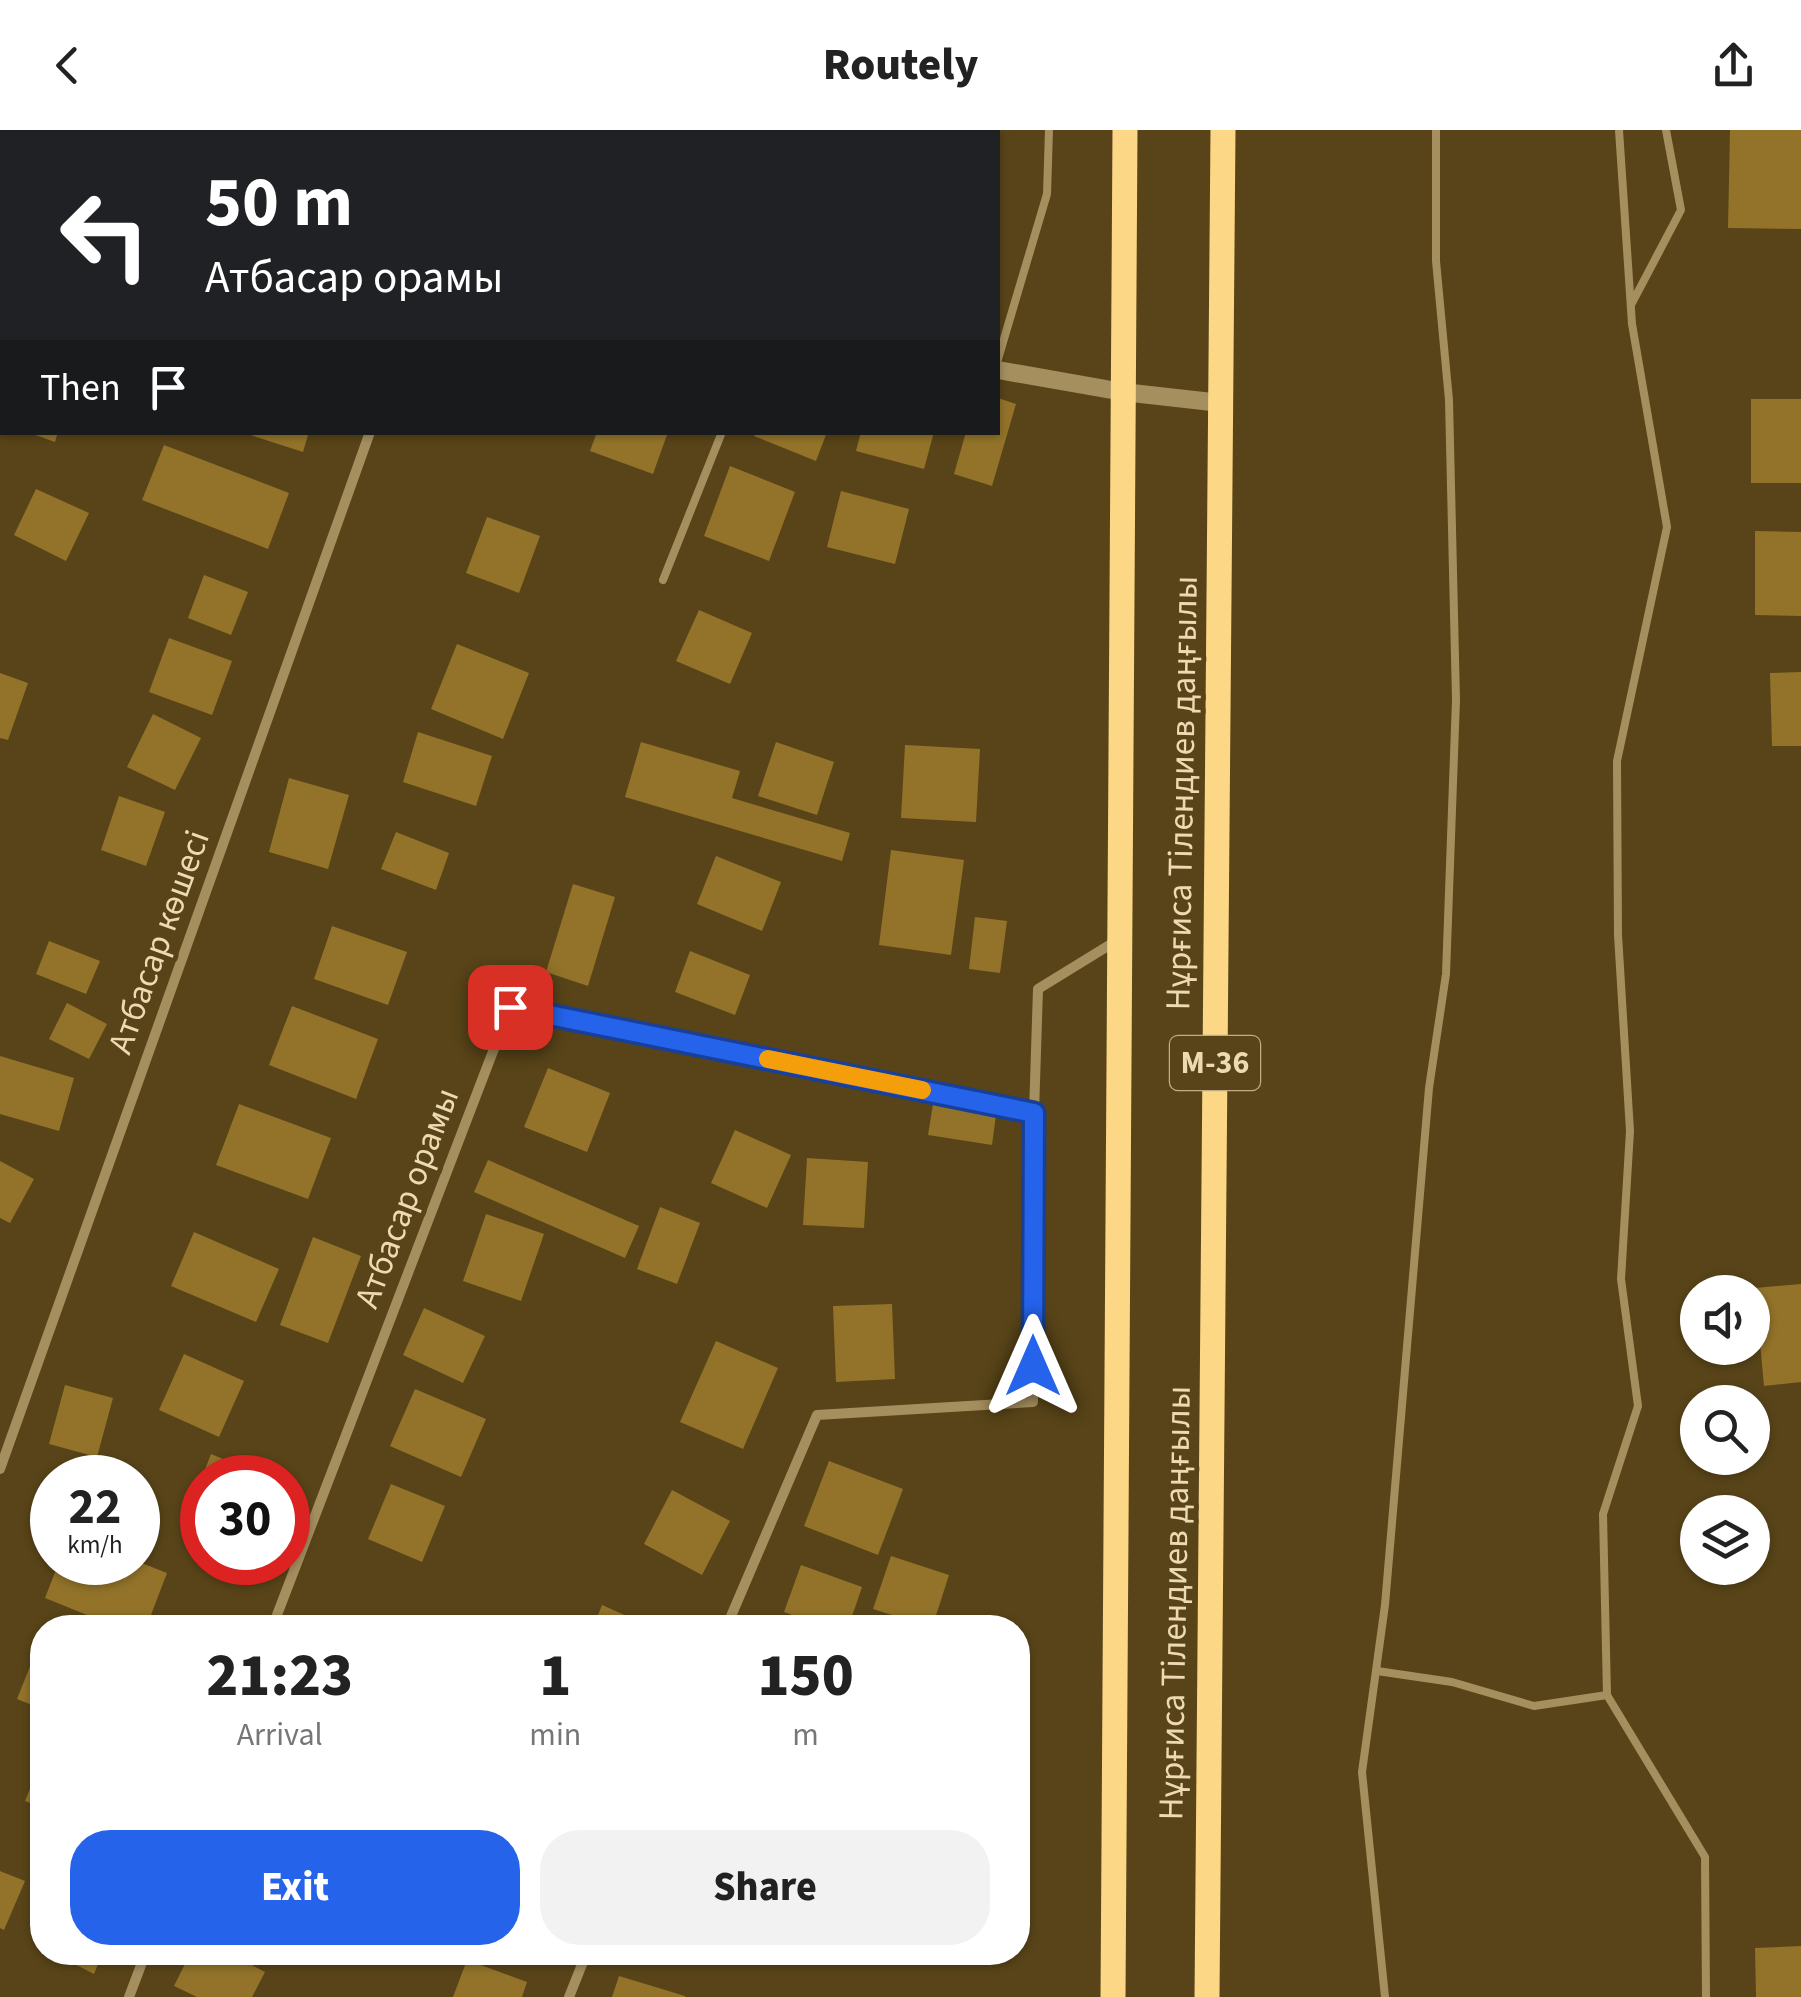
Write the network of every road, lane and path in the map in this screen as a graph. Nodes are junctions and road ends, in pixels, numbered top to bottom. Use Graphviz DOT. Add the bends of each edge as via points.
graph roads {
  1 [pos="1049,130"];
  2 [pos="1124,130"];
  3 [pos="1222,130"];
  4 [pos="1436,130"];
  5 [pos="1619,130"];
  6 [pos="1666,130"];
  7 [pos="1631,305"];
  8 [pos="1000,351"];
  9 [pos="1000,370"];
  10 [pos="1123,392"];
  11 [pos="1221,403"];
  12 [pos="369,435"];
  13 [pos="721,435"];
  14 [pos="663,580"];
  15 [pos="1120,938"];
  16 [pos="1034,1113"];
  17 [pos="0,1469"];
  18 [pos="277,1615"];
  19 [pos="732,1615"];
  20 [pos="1377,1671"];
  21 [pos="1606,1695"];
  22 [pos="141,1965"];
  23 [pos="582,1965"];
  24 [pos="129,1997"];
  25 [pos="568,1997"];
  26 [pos="1113,1997"];
  27 [pos="1206,1997"];
  28 [pos="1385,1997"];
  29 [pos="1706,1997"];
  1 -- 8 [label="lane" via="1048,194"];
  2 -- 10 [label="main road, Нұрғиса Тілендиев даңғылы / M-36"];
  3 -- 11 [label="main road, Нұрғиса Тілендиев даңғылы / M-36"];
  4 -- 20 [label="lane" via="1456,700 1446,974 1429,1088"];
  5 -- 7 [label="lane"];
  6 -- 7 [label="lane" via="1682,210"];
  7 -- 21 [label="lane" via="1668,527 1617,761 1618,935 1630,1131 1621,1279 1638,1406 1602,1514"];
  9 -- 10 [label="street"];
  10 -- 11 [label="street"];
  10 -- 15 [label="main road, Нұрғиса Тілендиев даңғылы / M-36"];
  11 -- 27 [label="main road, Нұрғиса Тілендиев даңғылы / M-36"];
  12 -- 17 [label="street, Атбасар көшесі"];
  13 -- 14 [label="lane"];
  15 -- 16 [label="street" via="1038,989"];
  15 -- 26 [label="main road, Нұрғиса Тілендиев даңғылы / M-36"];
  16 -- 18 [label="street, Атбасар орамы" via="510,1007"];
  16 -- 19 [label="street" via="1033,1402 817,1415"];
  20 -- 21 [label="lane" via="1452,1682 1534,1706"];
  20 -- 28 [label="lane" via="1362,1772"];
  21 -- 29 [label="lane" via="1705,1857"];
  22 -- 24 [label="street"];
  23 -- 25 [label="street"];
}
